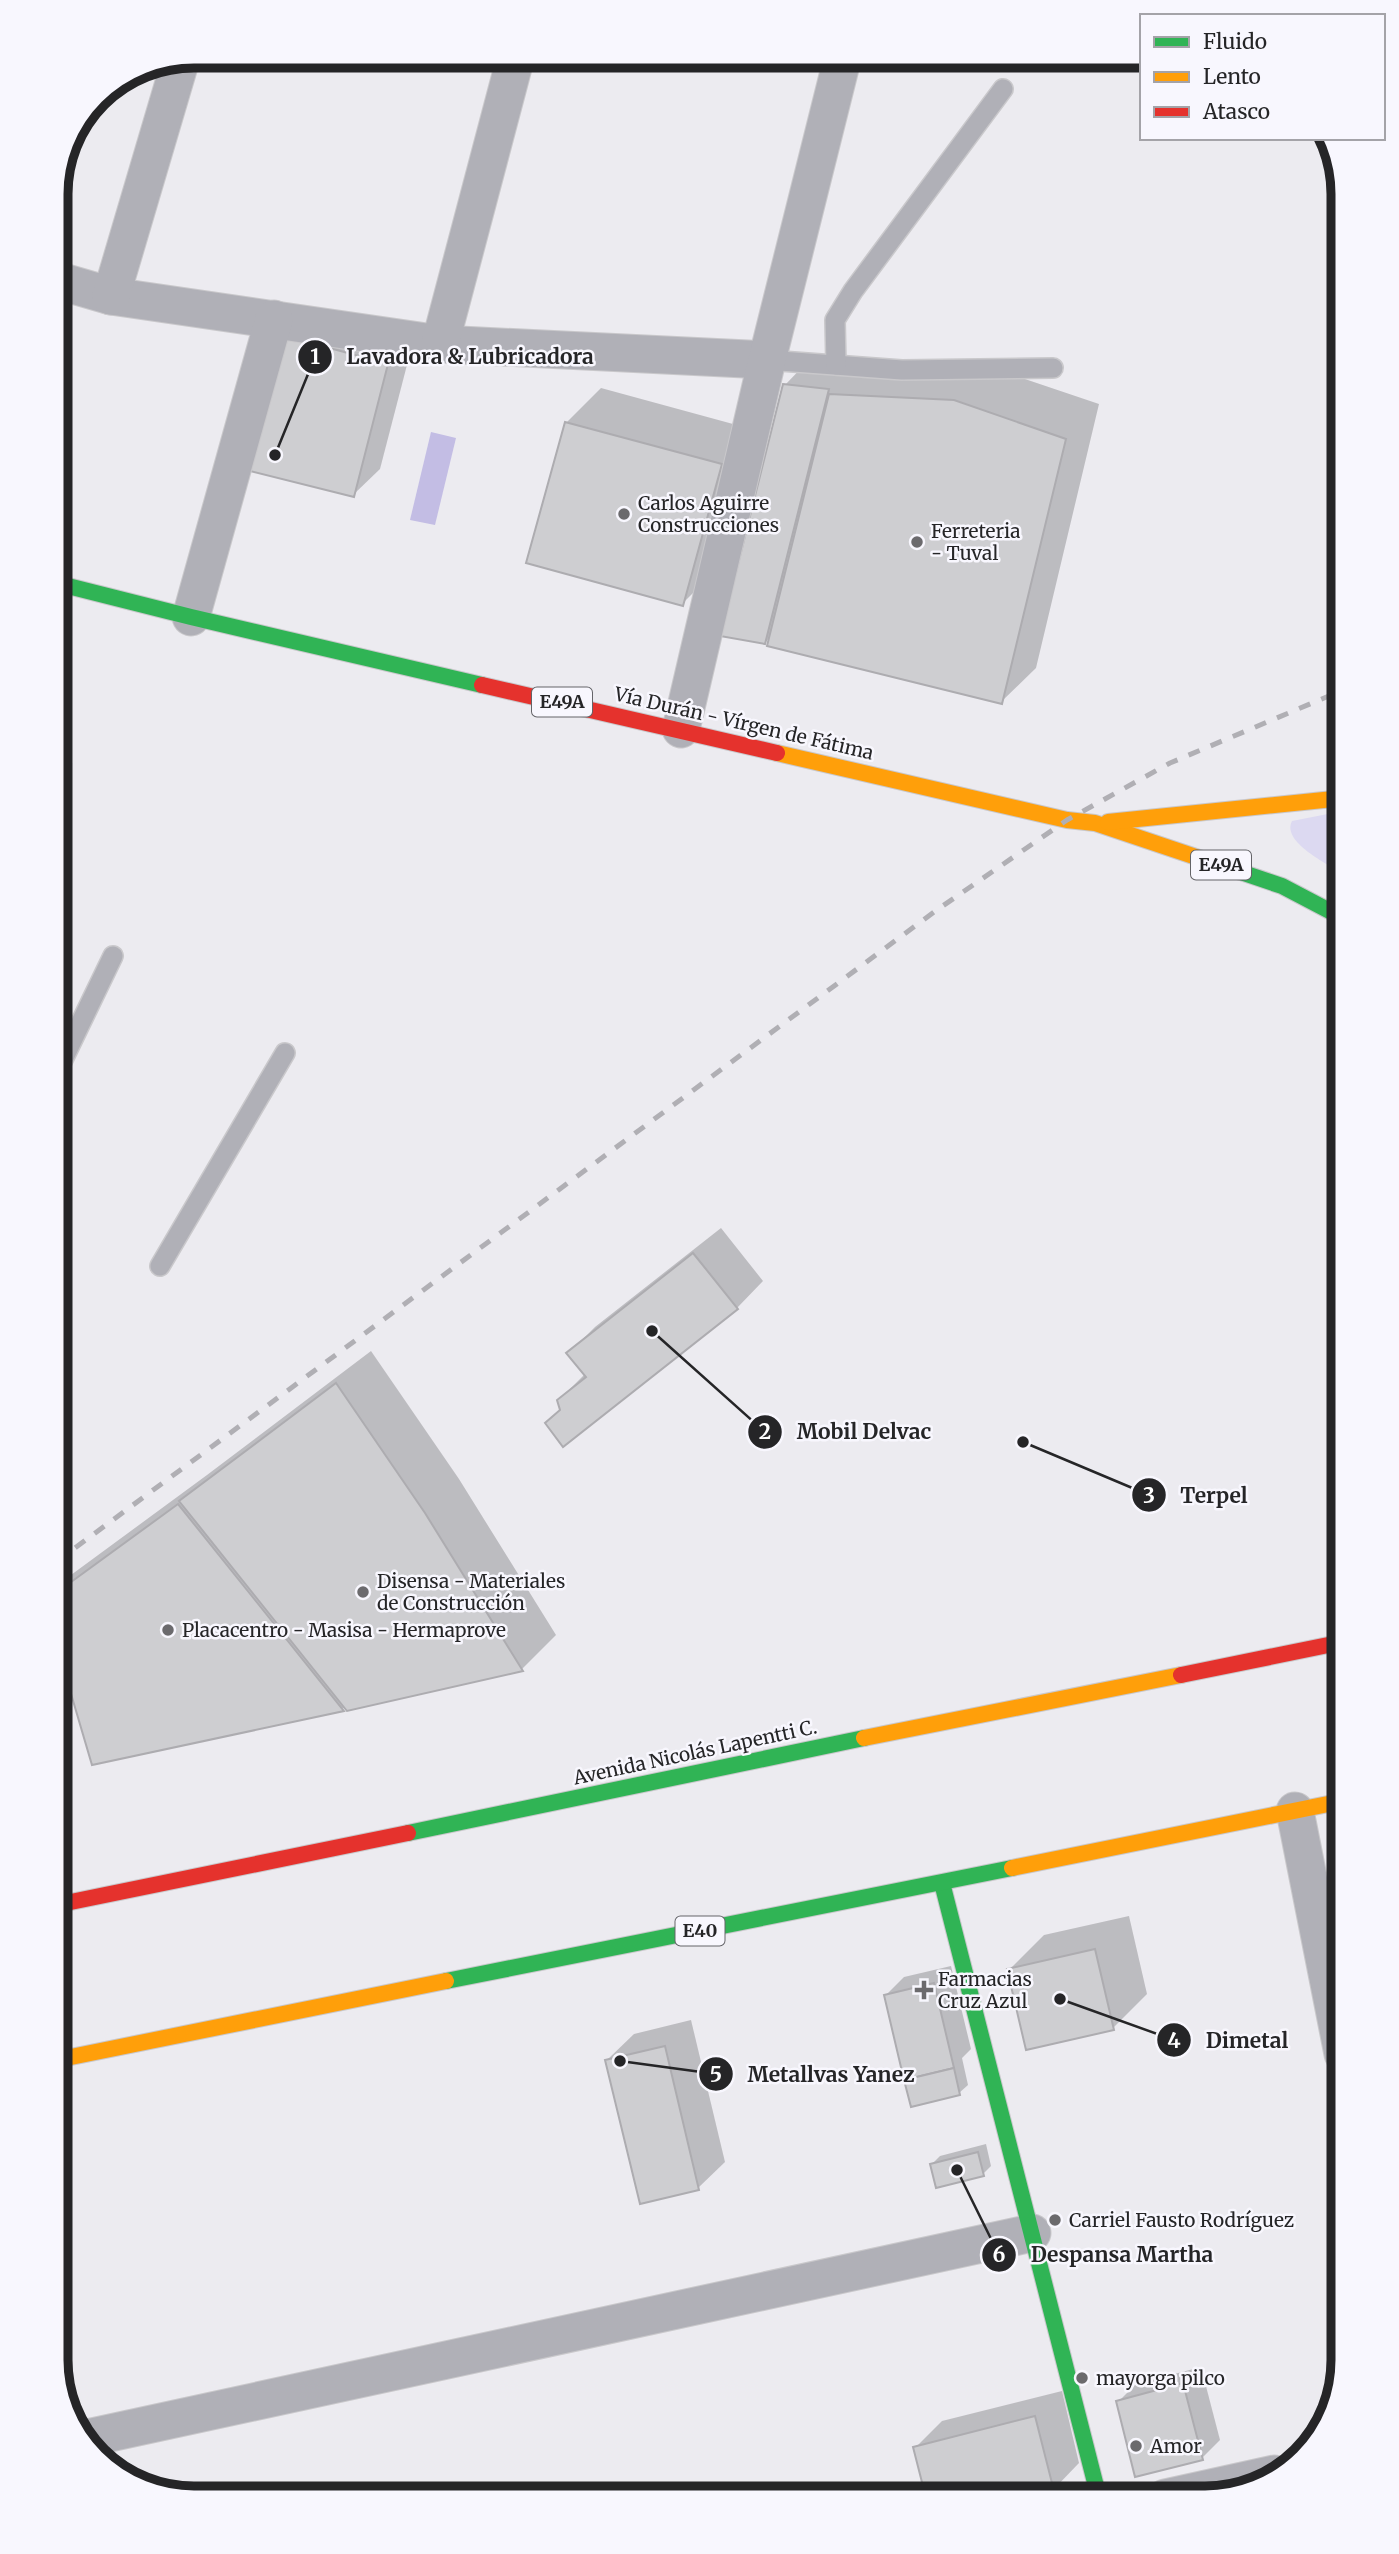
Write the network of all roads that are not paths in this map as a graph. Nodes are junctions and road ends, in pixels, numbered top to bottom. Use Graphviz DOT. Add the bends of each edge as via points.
graph roads {
  1 [pos="513,68"];
  2 [pos="178,69"];
  3 [pos="840,69"];
  4 [pos="1003,89"];
  5 [pos="69,284"];
  6 [pos="111,296"];
  7 [pos="274,319"];
  8 [pos="440,344"];
  9 [pos="767,360"];
  10 [pos="836,365"];
  11 [pos="1053,368"];
  12 [pos="69,586"];
  13 [pos="191,617"];
  14 [pos="681,729"];
  15 [pos="1331,799"];
  16 [pos="1095,823"];
  17 [pos="1331,912"];
  18 [pos="113,956"];
  19 [pos="69,1048"];
  20 [pos="285,1053"];
  21 [pos="160,1266"];
  22 [pos="1331,1644"];
  23 [pos="1331,1804"];
  24 [pos="1295,1811"];
  25 [pos="942,1883"];
  26 [pos="68,1903"];
  27 [pos="1331,1993"];
  28 [pos="68,2058"];
  29 [pos="1032,2233"];
  30 [pos="94,2436"];
  31 [pos="1096,2486"];
  1 -- 8 [label="street"];
  2 -- 6 [label="street"];
  3 -- 9 [label="street"];
  4 -- 10 [label="lane" via="835,320"];
  5 -- 6 [label="street"];
  6 -- 7 [label="street"];
  7 -- 8 [label="street"];
  7 -- 13 [label="street"];
  8 -- 9 [label="street"];
  9 -- 10 [label="lane"];
  9 -- 14 [label="street"];
  10 -- 11 [label="lane" via="902,370"];
  12 -- 13 [label="main road, Vía Durán - Vírgen de Fátima / E49A"];
  13 -- 14 [label="main road, Vía Durán - Vírgen de Fátima / E49A"];
  14 -- 16 [label="main road, Vía Durán - Vírgen de Fátima / E49A"];
  15 -- 16 [label="main road, Vía Durán - Vírgen de Fátima / E49A"];
  16 -- 17 [label="main road, Vía Durán - Vírgen de Fátima / E49A" via="1282,886"];
  18 -- 19 [label="lane"];
  20 -- 21 [label="lane"];
  22 -- 26 [label="main road, Avenida Nicolás Lapentti C."];
  23 -- 24 [label="main road, E40"];
  24 -- 25 [label="main road, E40"];
  24 -- 27 [label="street"];
  25 -- 28 [label="main road, E40"];
  25 -- 29 [label="main road"];
  29 -- 30 [label="street"];
  29 -- 31 [label="main road"];
}
